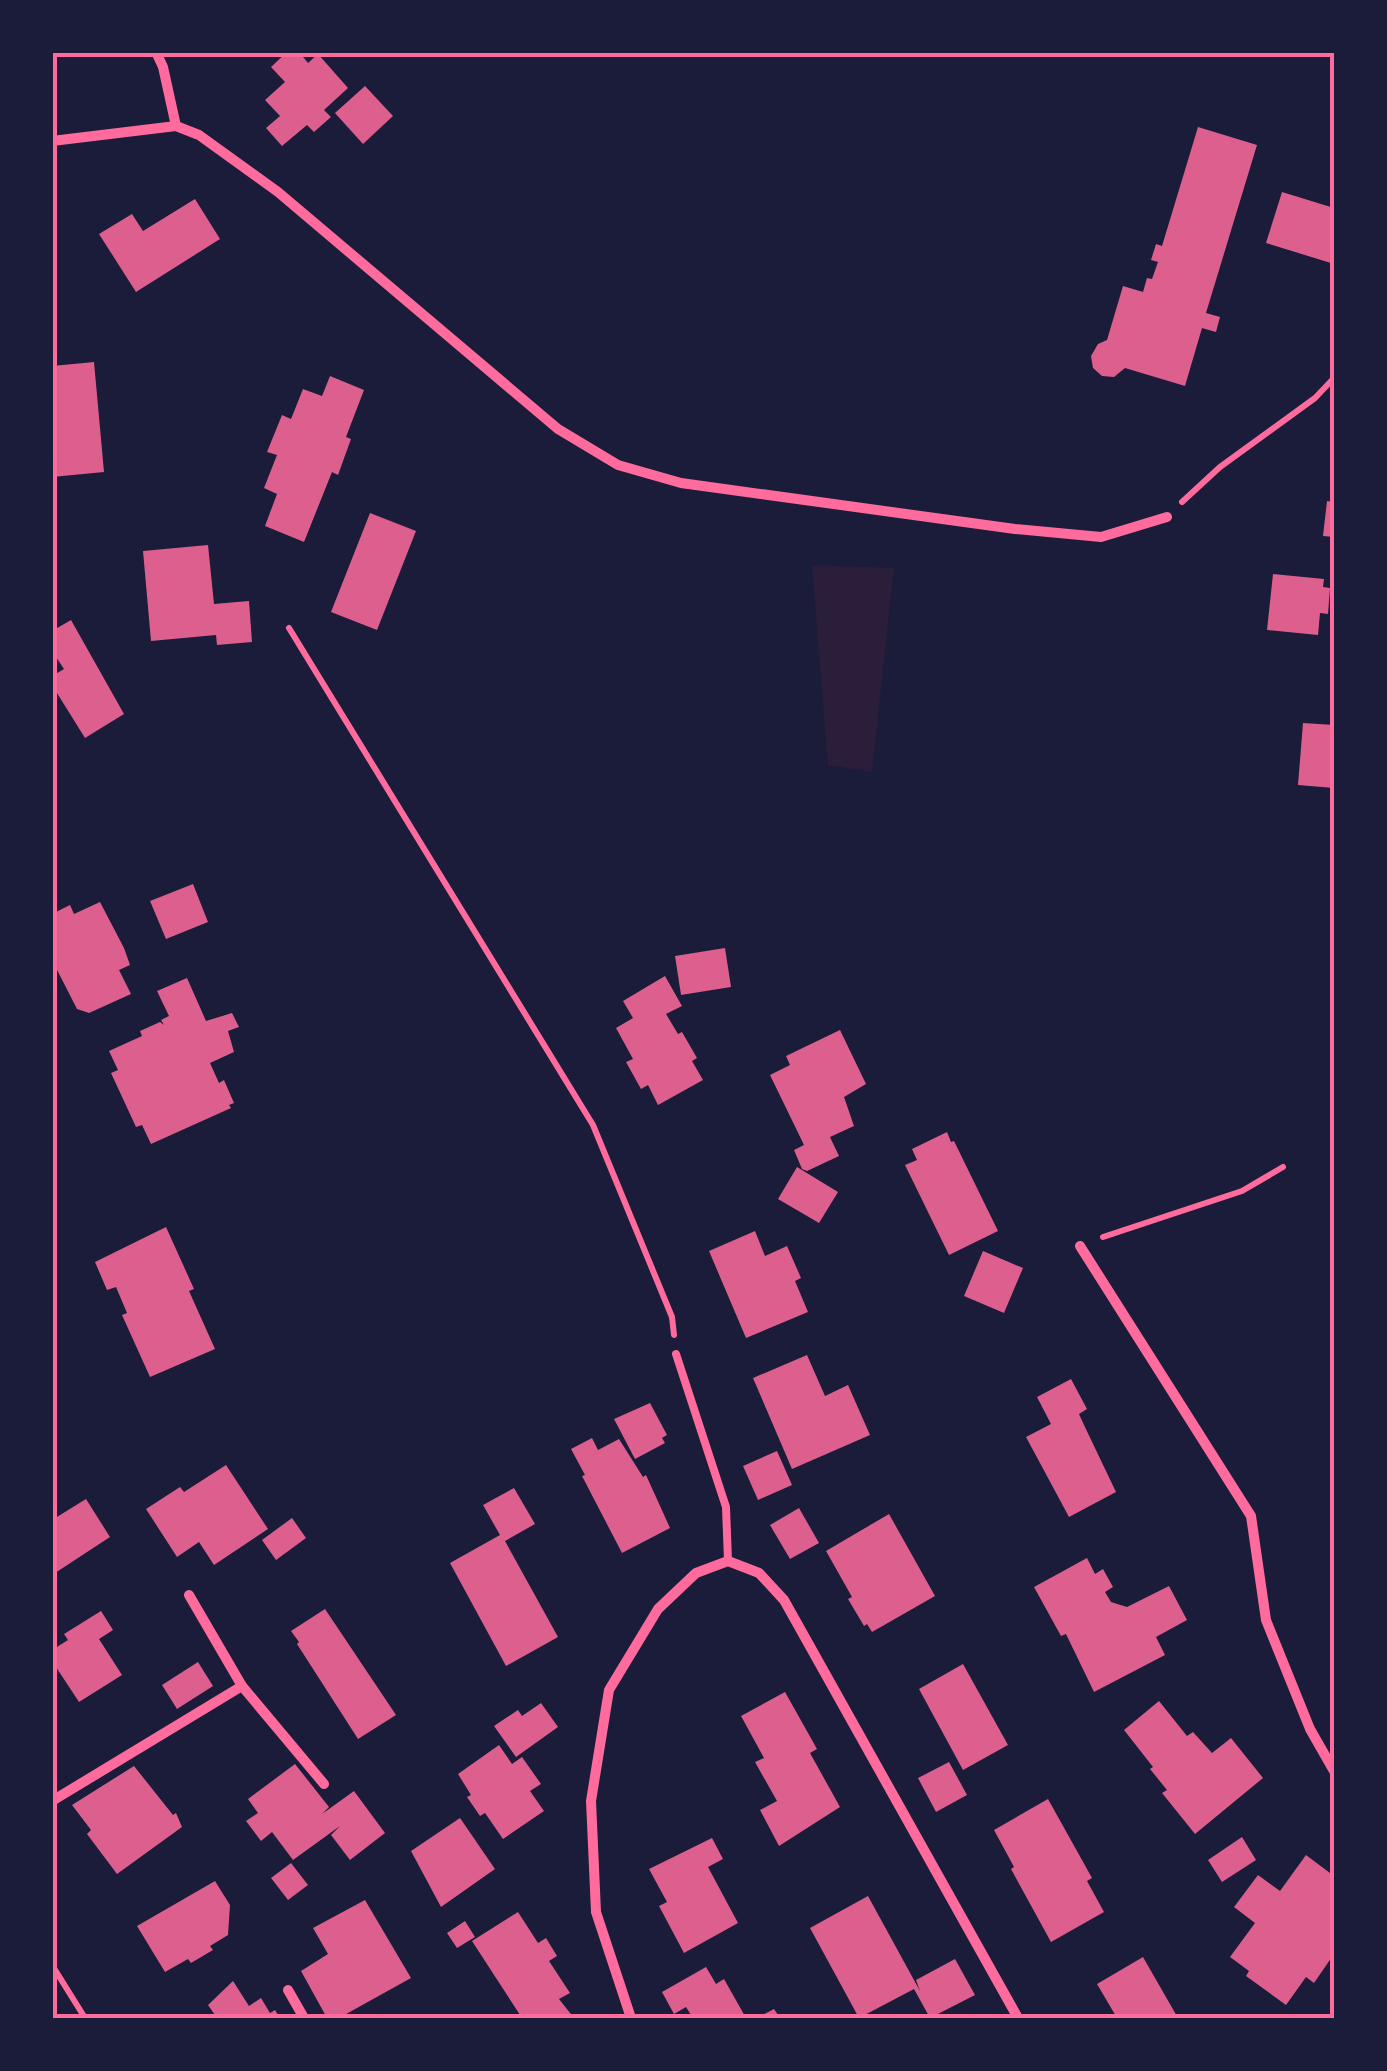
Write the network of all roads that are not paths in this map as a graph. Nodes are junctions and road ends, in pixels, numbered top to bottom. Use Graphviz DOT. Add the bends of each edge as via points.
graph roads {
  1 [pos="156,52"];
  2 [pos="176,126"];
  3 [pos="52,141"];
  4 [pos="1166,516"];
  5 [pos="1080,1246"];
  6 [pos="676,1354"];
  7 [pos="728,1560"];
  8 [pos="189,1594"];
  9 [pos="242,1686"];
  10 [pos="1334,1770"];
  11 [pos="324,1784"];
  12 [pos="52,1801"];
  13 [pos="288,1990"];
  14 [pos="304,2018"];
  15 [pos="630,2018"];
  16 [pos="1018,2018"];
  1 -- 2 [label="street"];
  2 -- 3 [label="street"];
  2 -- 4 [label="street" via="199,134 278,192 558,429 618,465 680,484 1014,529 1101,537"];
  5 -- 10 [label="street" via="1252,1516 1266,1620"];
  6 -- 7 [label="lane" via="726,1507"];
  7 -- 15 [label="street" via="696,1573 658,1609 608,1690 591,1800 596,1912"];
  7 -- 16 [label="street" via="758,1573 784,1600"];
  8 -- 9 [label="street"];
  9 -- 11 [label="street"];
  9 -- 12 [label="street"];
  13 -- 14 [label="street"];
}
